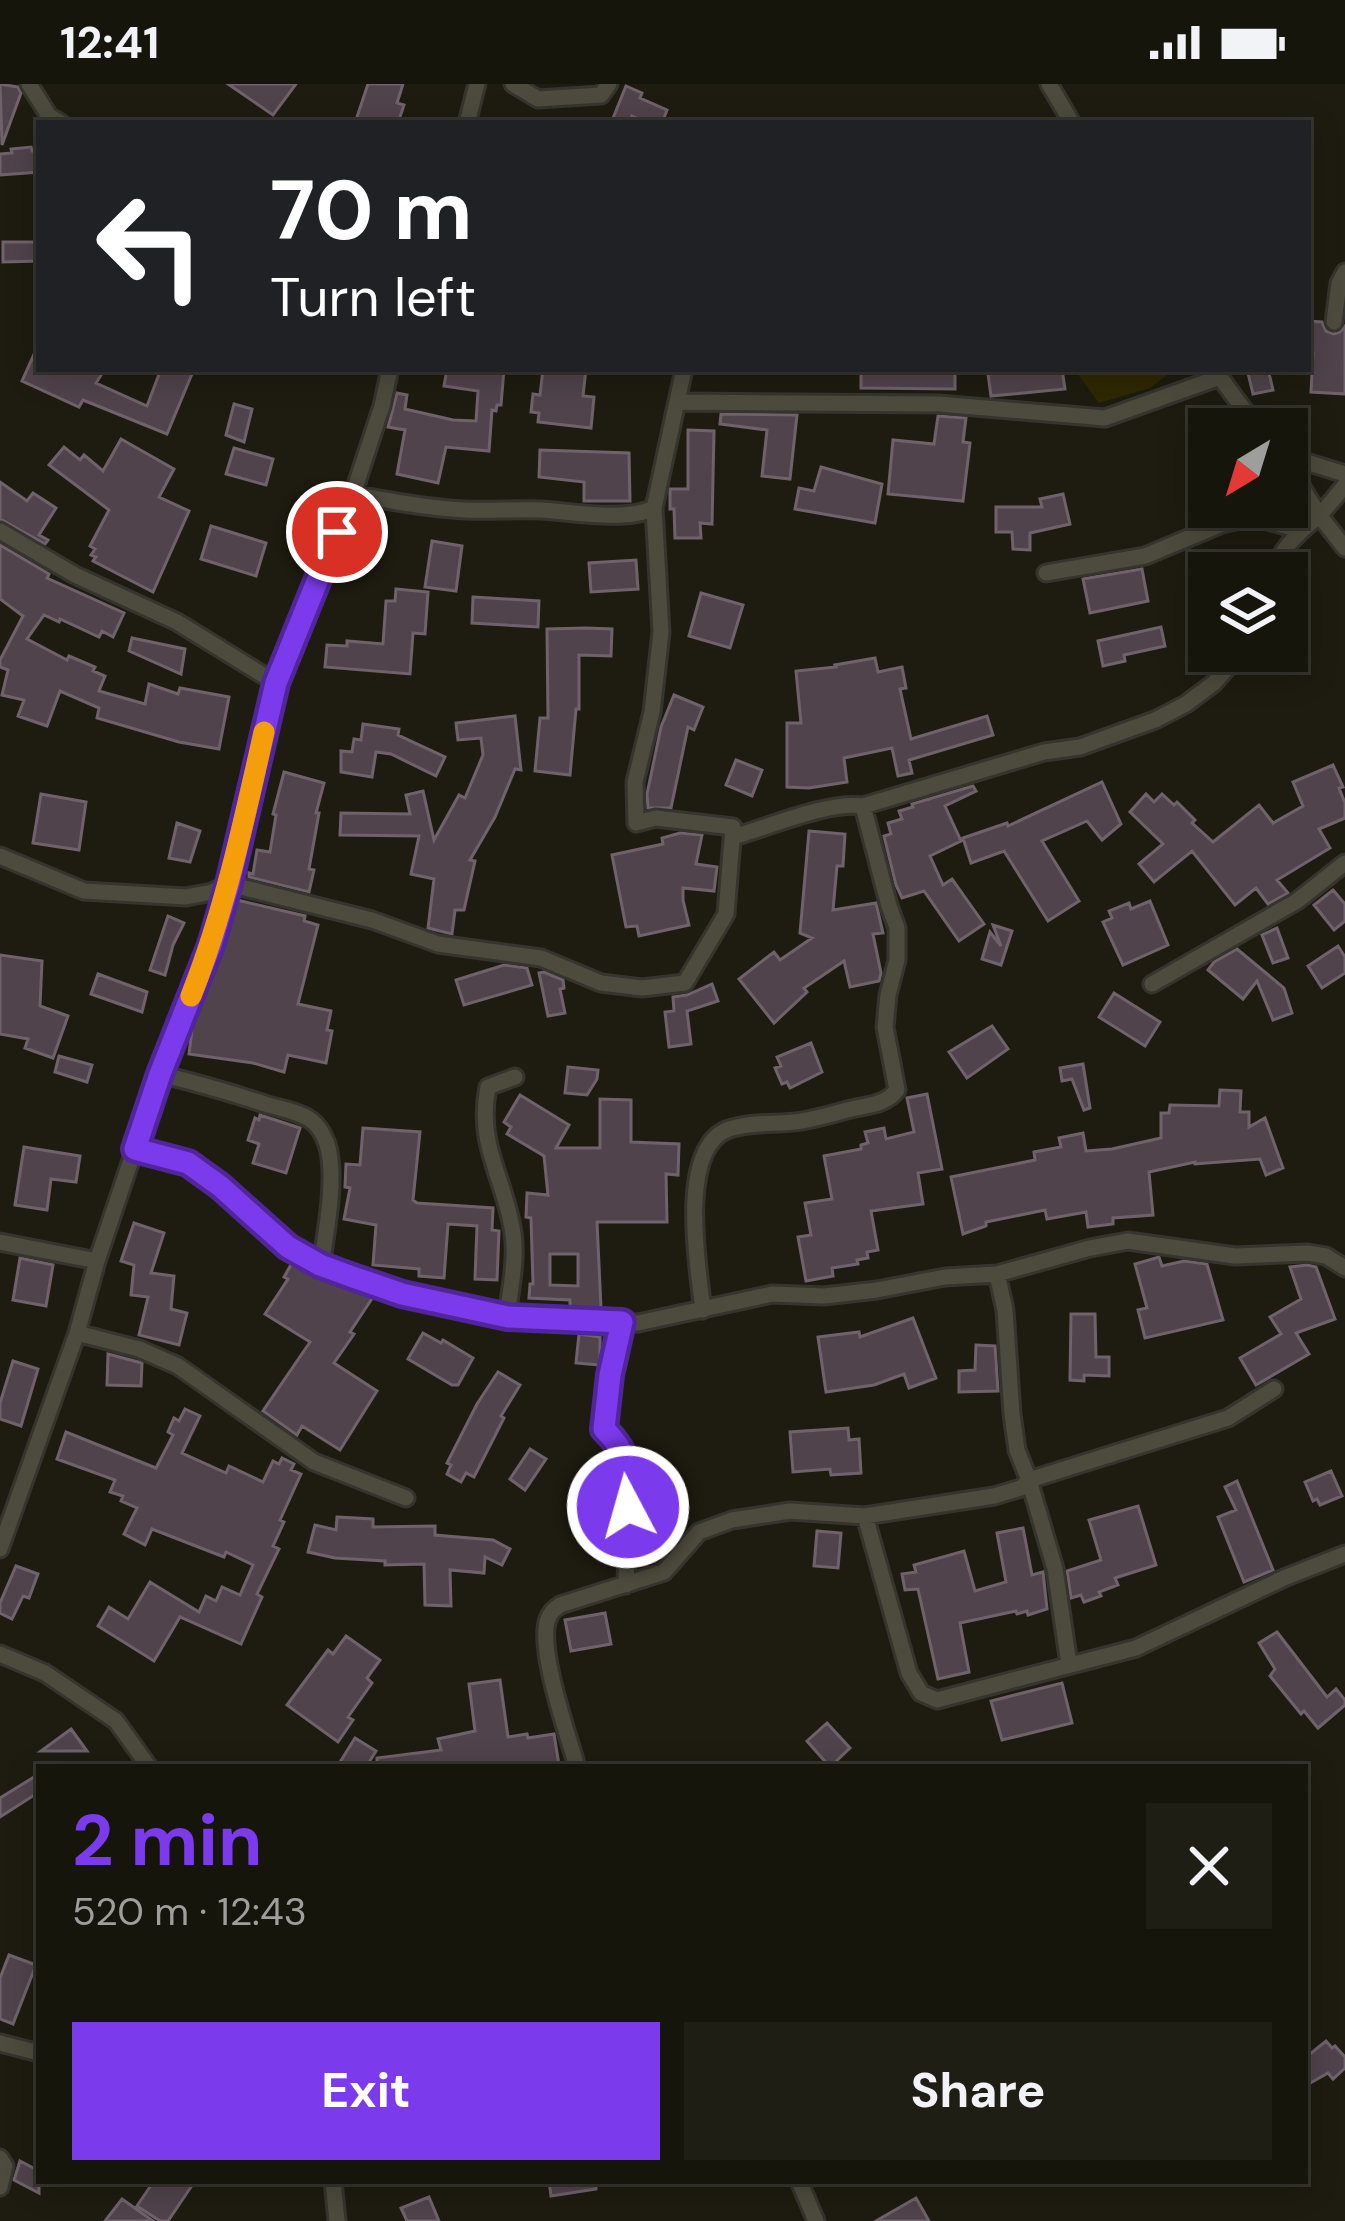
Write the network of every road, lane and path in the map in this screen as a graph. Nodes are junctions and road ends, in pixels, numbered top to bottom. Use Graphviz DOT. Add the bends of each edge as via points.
graph roads {
  1 [pos="28,84"];
  2 [pos="477,84"];
  3 [pos="513,84"];
  4 [pos="608,84"];
  5 [pos="1049,84"];
  6 [pos="56,120"];
  7 [pos="468,120"];
  8 [pos="1070,120"];
  9 [pos="1345,272"];
  10 [pos="1334,322"];
  11 [pos="389,372"];
  12 [pos="683,372"];
  13 [pos="1217,373"];
  14 [pos="678,402"];
  15 [pos="1243,408"];
  16 [pos="1308,465"];
  17 [pos="1345,474"];
  18 [pos="1345,485"];
  19 [pos="352,494"];
  20 [pos="1308,496"];
  21 [pos="654,508"];
  22 [pos="1319,515"];
  23 [pos="1299,530"];
  24 [pos="0,531"];
  25 [pos="1345,548"];
  26 [pos="1282,552"];
  27 [pos="1046,572"];
  28 [pos="1224,672"];
  29 [pos="276,683"];
  30 [pos="863,806"];
  31 [pos="733,837"];
  32 [pos="0,856"];
  33 [pos="1345,863"];
  34 [pos="229,884"];
  35 [pos="1152,985"];
  36 [pos="160,1074"];
  37 [pos="515,1077"];
  38 [pos="135,1149"];
  39 [pos="0,1241"];
  40 [pos="97,1261"];
  41 [pos="320,1265"];
  42 [pos="1345,1268"];
  43 [pos="997,1274"];
  44 [pos="704,1310"];
  45 [pos="508,1317"];
  46 [pos="622,1322"];
  47 [pos="77,1333"];
  48 [pos="1274,1388"];
  49 [pos="1029,1480"];
  50 [pos="406,1498"];
  51 [pos="865,1516"];
  52 [pos="0,1549"];
  53 [pos="1345,1554"];
  54 [pos="626,1585"];
  55 [pos="0,1654"];
  56 [pos="1069,1664"];
  57 [pos="147,1764"];
  58 [pos="576,1764"];
  59 [pos="0,2043"];
  60 [pos="36,2052"];
  61 [pos="0,2158"];
  62 [pos="333,2184"];
  63 [pos="800,2184"];
  64 [pos="0,2186"];
  65 [pos="337,2221"];
  66 [pos="816,2221"];
  1 -- 6 [label="street"];
  2 -- 7 [label="street"];
  3 -- 4 [label="street" via="538,99 601,95"];
  5 -- 8 [label="street"];
  9 -- 10 [label="street"];
  11 -- 19 [label="street"];
  12 -- 14 [label="street"];
  13 -- 14 [label="street" via="1105,418 939,404"];
  13 -- 15 [label="street"];
  14 -- 21 [label="street"];
  16 -- 17 [label="street"];
  18 -- 22 [label="street"];
  19 -- 21 [label="street" via="469,510"];
  19 -- 29 [label="street"];
  20 -- 22 [label="street"];
  21 -- 31 [label="street" via="661,632 635,823 734,827"];
  22 -- 23 [label="street"];
  22 -- 25 [label="street"];
  23 -- 26 [label="street"];
  23 -- 27 [label="street" via="1254,517 1145,556"];
  24 -- 29 [label="street"];
  28 -- 30 [label="street" via="1186,704 1080,748"];
  29 -- 34 [label="street"];
  30 -- 31 [label="street"];
  30 -- 44 [label="street" via="898,928 885,1028 897,1090 881,1104 728,1129 706,1147 695,1249"];
  31 -- 34 [label="street" via="726,914 686,983 642,988 601,983 541,958 438,944"];
  32 -- 34 [label="street" via="84,891 186,898"];
  33 -- 35 [label="street" via="1298,901"];
  34 -- 36 [label="street"];
  36 -- 38 [label="street"];
  36 -- 41 [label="street" via="296,1113 320,1130 330,1161"];
  37 -- 45 [label="street" via="488,1087 483,1112 514,1238"];
  38 -- 40 [label="street"];
  38 -- 41 [label="street" via="188,1163"];
  39 -- 40 [label="street"];
  40 -- 47 [label="street"];
  41 -- 45 [label="street" via="402,1294"];
  42 -- 43 [label="street" via="1308,1253 1235,1256 1129,1241"];
  43 -- 44 [label="street" via="824,1296 772,1294"];
  43 -- 49 [label="street" via="1015,1432"];
  44 -- 46 [label="street"];
  45 -- 46 [label="street"];
  46 -- 54 [label="street" via="604,1429 629,1468"];
  47 -- 50 [label="street" via="178,1366 314,1462"];
  47 -- 52 [label="street"];
  48 -- 49 [label="street" via="1228,1418"];
  49 -- 51 [label="street" via="994,1496"];
  49 -- 56 [label="street" via="1055,1569"];
  51 -- 54 [label="street" via="790,1511 732,1520 699,1532 664,1572"];
  51 -- 56 [label="street" via="921,1693 937,1700"];
  53 -- 56 [label="street" via="1136,1648"];
  54 -- 58 [label="street" via="560,1605 546,1623"];
  55 -- 57 [label="street" via="116,1720"];
  59 -- 60 [label="street"];
  61 -- 64 [label="street"];
  62 -- 65 [label="street"];
  63 -- 66 [label="street"];
}
